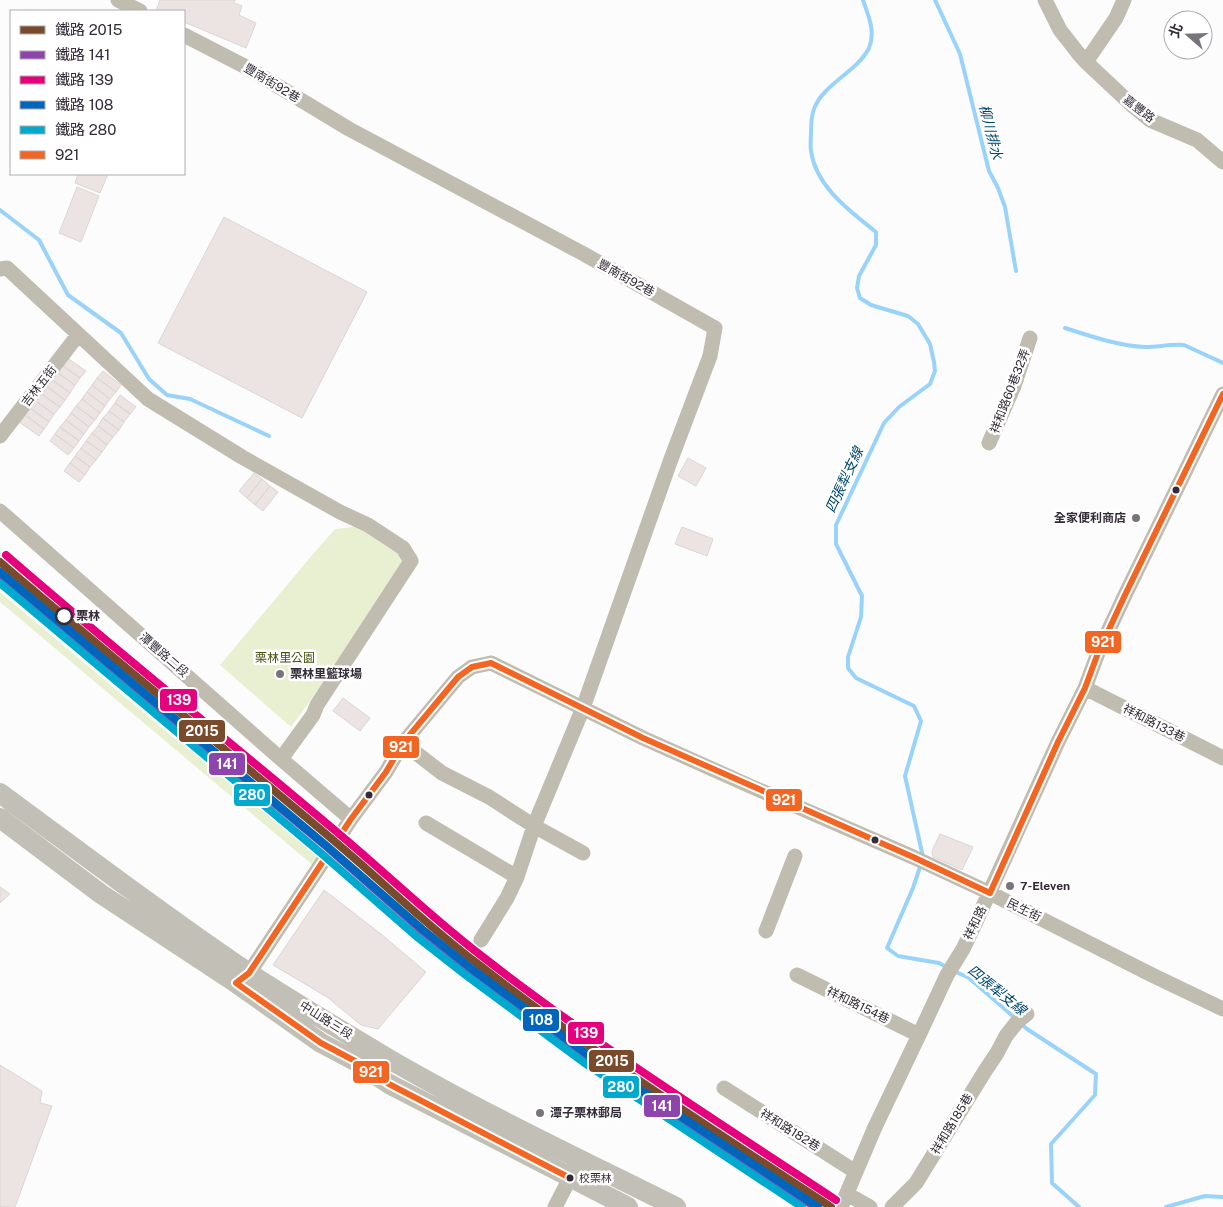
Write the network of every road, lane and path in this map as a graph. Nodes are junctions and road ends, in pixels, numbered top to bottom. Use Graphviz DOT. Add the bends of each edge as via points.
graph roads {
  1 [pos="118,0"];
  2 [pos="1045,0"];
  3 [pos="1124,0"];
  4 [pos="138,10"];
  5 [pos="185,36"];
  6 [pos="1086,62"];
  7 [pos="1223,162"];
  8 [pos="0,269"];
  9 [pos="78,335"];
  10 [pos="1030,338"];
  11 [pos="1223,394"];
  12 [pos="0,436"];
  13 [pos="989,443"];
  14 [pos="0,511"];
  15 [pos="1085,688"];
  16 [pos="583,708"];
  17 [pos="403,743"];
  18 [pos="1223,758"];
  19 [pos="281,759"];
  20 [pos="0,793"];
  21 [pos="0,818"];
  22 [pos="351,819"];
  23 [pos="426,823"];
  24 [pos="534,826"];
  25 [pos="584,853"];
  26 [pos="795,856"];
  27 [pos="517,877"];
  28 [pos="990,893"];
  29 [pos="766,931"];
  30 [pos="481,940"];
  31 [pos="797,975"];
  32 [pos="243,978"];
  33 [pos="1223,1009"];
  34 [pos="1022,1018"];
  35 [pos="918,1036"];
  36 [pos="724,1088"];
  37 [pos="576,1158"];
  38 [pos="856,1172"];
  39 [pos="570,1178"];
  40 [pos="844,1201"];
  41 [pos="555,1207"];
  42 [pos="628,1207"];
  43 [pos="676,1207"];
  44 [pos="870,1207"];
  45 [pos="892,1207"];
  1 -- 4 [label="street"];
  2 -- 6 [label="street, 嘉豐路" via="1060,30"];
  3 -- 6 [label="street" via="1116,18"];
  5 -- 16 [label="street, 豐南街92巷" via="246,67 349,129 715,328 710,356"];
  6 -- 7 [label="street, 嘉豐路" via="1150,120 1197,140"];
  8 -- 9 [label="street" via="6,268"];
  9 -- 12 [label="street, 吉林五街"];
  9 -- 19 [label="street" via="148,399 242,458 368,525 404,548 411,561"];
  10 -- 13 [label="street, 祥和路60巷32弄" via="1014,386"];
  11 -- 15 [label="street, 祥和路" via="1125,595"];
  14 -- 19 [label="street, 潭豐路二段"];
  15 -- 18 [label="street, 祥和路133巷"];
  15 -- 28 [label="street, 祥和路"];
  16 -- 17 [label="street, 民生街" via="491,663 472,667 458,678"];
  16 -- 24 [label="street"];
  16 -- 28 [label="street, 民生街"];
  17 -- 22 [label="street, 民生街"];
  17 -- 24 [label="street" via="442,773 489,797"];
  19 -- 22 [label="street, 潭豐路二段"];
  20 -- 32 [label="main road, 中山路三段" via="162,912"];
  21 -- 32 [label="main road, 中山路三段" via="101,894"];
  22 -- 32 [label="street, 民生街"];
  23 -- 27 [label="street"];
  24 -- 25 [label="street"];
  24 -- 27 [label="street"];
  26 -- 29 [label="street"];
  27 -- 30 [label="street"];
  28 -- 33 [label="street, 民生街"];
  28 -- 35 [label="street, 祥和路"];
  31 -- 35 [label="street, 祥和路154巷"];
  32 -- 37 [label="main road, 中山路三段"];
  32 -- 39 [label="main road, 中山路三段" via="321,1043 355,1060 390,1084"];
  34 -- 45 [label="street, 祥和路185巷" via="1006,1036 916,1183"];
  35 -- 38 [label="street, 祥和路"];
  36 -- 38 [label="street, 祥和路182巷"];
  37 -- 39 [label="street"];
  37 -- 43 [label="main road, 中山路三段"];
  38 -- 40 [label="street, 祥和路"];
  39 -- 41 [label="street"];
  39 -- 42 [label="main road, 中山路三段"];
  40 -- 44 [label="street"];
}
